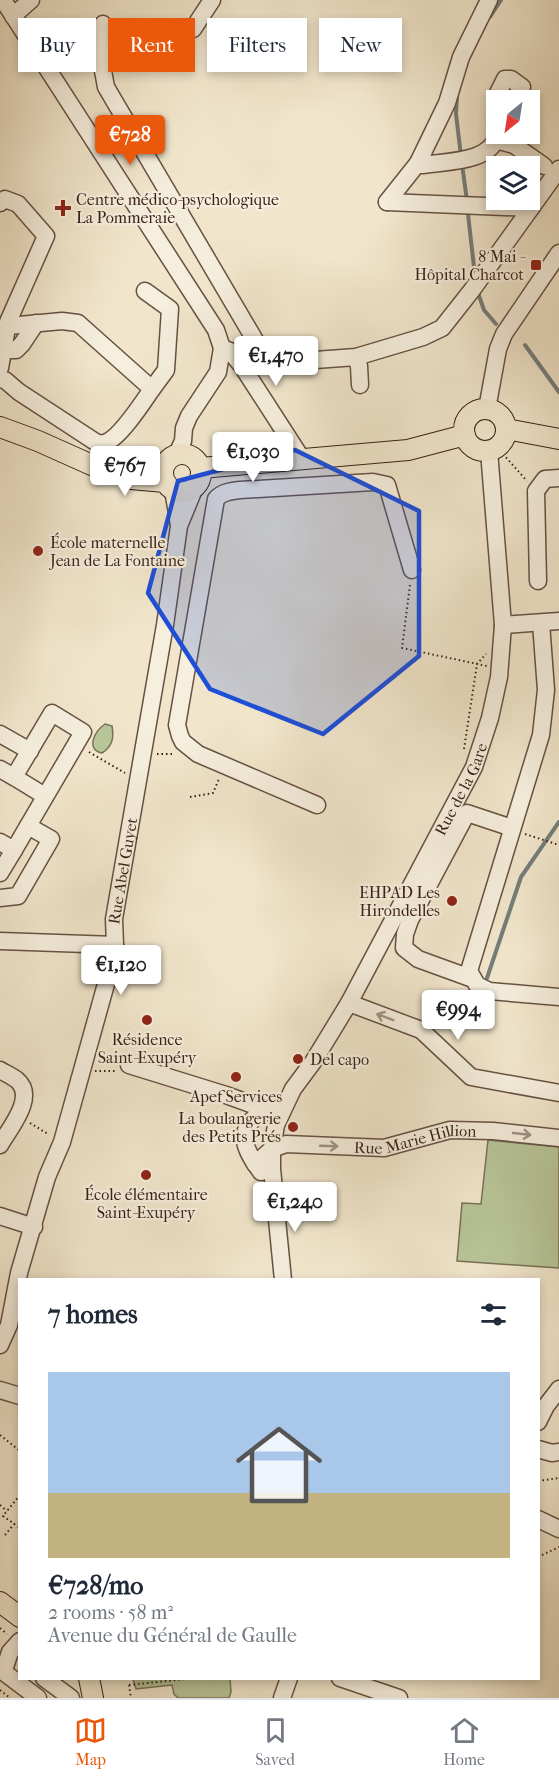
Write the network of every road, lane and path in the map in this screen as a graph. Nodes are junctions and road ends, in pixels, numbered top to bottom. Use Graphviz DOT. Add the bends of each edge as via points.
graph roads {
  1 [pos="3,0"];
  2 [pos="31,0"];
  3 [pos="212,0"];
  4 [pos="489,0"];
  5 [pos="13,16"];
  6 [pos="103,24"];
  7 [pos="195,26"];
  8 [pos="500,90"];
  9 [pos="520,90"];
  10 [pos="493,144"];
  11 [pos="512,144"];
  12 [pos="418,163"];
  13 [pos="551,168"];
  14 [pos="540,190"];
  15 [pos="0,203"];
  16 [pos="486,206"];
  17 [pos="530,210"];
  18 [pos="559,253"];
  19 [pos="145,291"];
  20 [pos="36,323"];
  21 [pos="8,326"];
  22 [pos="222,348"];
  23 [pos="3,350"];
  24 [pos="356,357"];
  25 [pos="0,368"];
  26 [pos="0,380"];
  27 [pos="360,386"];
  28 [pos="152,389"];
  29 [pos="487,409"];
  30 [pos="0,427"];
  31 [pos="506,429"];
  32 [pos="465,435"];
  33 [pos="559,439"];
  34 [pos="0,440"];
  35 [pos="493,449"];
  36 [pos="302,459"];
  37 [pos="181,468"];
  38 [pos="559,478"];
  39 [pos="536,491"];
  40 [pos="412,570"];
  41 [pos="538,581"];
  42 [pos="559,621"];
  43 [pos="541,622"];
  44 [pos="165,625"];
  45 [pos="503,625"];
  46 [pos="194,630"];
  47 [pos="477,664"];
  48 [pos="500,669"];
  49 [pos="0,734"];
  50 [pos="76,745"];
  51 [pos="30,751"];
  52 [pos="158,754"];
  53 [pos="163,754"];
  54 [pos="225,765"];
  55 [pos="116,767"];
  56 [pos="474,767"];
  57 [pos="7,773"];
  58 [pos="45,796"];
  59 [pos="190,797"];
  60 [pos="317,805"];
  61 [pos="28,826"];
  62 [pos="512,828"];
  63 [pos="559,845"];
  64 [pos="7,846"];
  65 [pos="0,873"];
  66 [pos="0,898"];
  67 [pos="0,941"];
  68 [pos="115,945"];
  69 [pos="473,979"];
  70 [pos="559,997"];
  71 [pos="350,1003"];
  72 [pos="123,1068"];
  73 [pos="0,1070"];
  74 [pos="89,1071"];
  75 [pos="293,1089"];
  76 [pos="559,1093"];
  77 [pos="263,1110"];
  78 [pos="18,1115"];
  79 [pos="279,1118"];
  80 [pos="559,1138"];
  81 [pos="62,1142"];
  82 [pos="0,1145"];
  83 [pos="272,1149"];
  84 [pos="255,1164"];
  85 [pos="274,1190"];
  86 [pos="0,1216"];
  87 [pos="34,1227"];
  88 [pos="19,1278"];
  89 [pos="283,1278"];
  90 [pos="18,1282"];
  91 [pos="0,1345"];
  92 [pos="559,1389"];
  93 [pos="0,1390"];
  94 [pos="18,1395"];
  95 [pos="540,1418"];
  96 [pos="0,1435"];
  97 [pos="18,1449"];
  98 [pos="540,1450"];
  99 [pos="559,1452"];
  100 [pos="559,1478"];
  101 [pos="540,1481"];
  102 [pos="18,1497"];
  103 [pos="15,1501"];
  104 [pos="18,1503"];
  105 [pos="0,1505"];
  106 [pos="7,1511"];
  107 [pos="540,1520"];
  108 [pos="14,1524"];
  109 [pos="18,1527"];
  110 [pos="559,1529"];
  111 [pos="5,1535"];
  112 [pos="559,1547"];
  113 [pos="540,1556"];
  114 [pos="0,1602"];
  115 [pos="18,1616"];
  116 [pos="10,1651"];
  117 [pos="50,1680"];
  118 [pos="132,1680"];
  119 [pos="176,1680"];
  120 [pos="288,1680"];
  121 [pos="346,1680"];
  122 [pos="0,1682"];
  123 [pos="129,1684"];
  124 [pos="0,1690"];
  125 [pos="83,1692"];
  126 [pos="10,1698"];
  127 [pos="21,1698"];
  128 [pos="38,1698"];
  129 [pos="131,1698"];
  130 [pos="282,1698"];
  131 [pos="399,1698"];
  1 -- 5 [label="street"];
  2 -- 5 [label="street"];
  3 -- 7 [label="street"];
  4 -- 12 [label="street"];
  5 -- 22 [label="street" via="216,330"];
  6 -- 24 [label="street" via="101,60 106,87 260,347 277,359"];
  8 -- 9 [label="street" via="505,79 511,79 522,87"];
  10 -- 12 [label="street" via="488,152 461,159"];
  11 -- 13 [label="street"];
  12 -- 16 [label="street" via="387,202"];
  13 -- 14 [label="street"];
  15 -- 21 [label="street" via="6,199 18,204 46,236"];
  17 -- 24 [label="street" via="442,328"];
  18 -- 29 [label="street" via="504,334"];
  19 -- 28 [label="street" via="170,309 166,370"];
  20 -- 21 [label="street"];
  20 -- 23 [label="street" via="16,350"];
  20 -- 28 [label="street" via="78,323"];
  21 -- 23 [label="street"];
  22 -- 36 [label="street" via="230,351 242,366"];
  22 -- 37 [label="street, Rue Abel Guyet" via="218,372 184,428"];
  23 -- 25 [label="street"];
  24 -- 27 [label="street"];
  26 -- 28 [label="street" via="98,443 108,442 123,428"];
  29 -- 31 [label="main road" via="502,418"];
  29 -- 32 [label="main road" via="469,416"];
  30 -- 37 [label="main road" via="94,466 128,471"];
  31 -- 33 [label="main road"];
  31 -- 35 [label="main road"];
  32 -- 35 [label="main road" via="476,449"];
  32 -- 36 [label="main road" via="408,450"];
  34 -- 37 [label="main road" via="113,477"];
  35 -- 39 [label="path"];
  35 -- 45 [label="street, Rue de la Gare"];
  36 -- 37 [label="main road"];
  37 -- 44 [label="street, Rue Abel Guyet" via="179,526"];
  38 -- 39 [label="street" via="545,479"];
  39 -- 41 [label="street"];
  40 -- 46 [label="street" via="387,485 373,482 228,491 216,500"];
  40 -- 47 [label="path" via="402,648"];
  42 -- 43 [label="street"];
  43 -- 45 [label="street"];
  43 -- 62 [label="street" via="546,690 541,735"];
  44 -- 46 [label="street"];
  44 -- 68 [label="street, Rue Abel Guyet" via="114,919"];
  45 -- 48 [label="street, Rue de la Gare"];
  46 -- 54 [label="street" via="177,725 180,736 198,753"];
  47 -- 48 [label="path"];
  47 -- 56 [label="path" via="463,747"];
  48 -- 56 [label="street, Rue de la Gare"];
  49 -- 51 [label="street"];
  50 -- 51 [label="street" via="83,732 52,713"];
  50 -- 55 [label="path"];
  50 -- 58 [label="street"];
  51 -- 57 [label="street"];
  52 -- 53 [label="path"];
  54 -- 59 [label="path" via="213,793"];
  54 -- 60 [label="street"];
  56 -- 71 [label="street, Rue de la Gare"];
  57 -- 58 [label="street"];
  58 -- 61 [label="street"];
  61 -- 64 [label="street"];
  61 -- 66 [label="street" via="51,839 18,896"];
  62 -- 63 [label="path"];
  62 -- 69 [label="street" via="469,971"];
  62 -- 69 [label="street" via="467,813 405,934 404,948 418,959"];
  64 -- 65 [label="street"];
  67 -- 68 [label="street"];
  68 -- 81 [label="street, Rue Abel Guyet"];
  69 -- 70 [label="street" via="489,991"];
  71 -- 75 [label="street, Rue de la Gare"];
  76 -- 71 [label="street, one-way" via="471,1077 421,1030"];
  72 -- 74 [label="path"];
  72 -- 77 [label="street" via="234,1098"];
  73 -- 78 [label="street" via="18,1081 24,1091"];
  75 -- 77 [label="street, Rue de la Gare"];
  75 -- 79 [label="street, Rue de la Gare"];
  77 -- 79 [label="street"];
  77 -- 84 [label="street, Rue de la Gare" via="254,1117 244,1137 245,1148"];
  78 -- 81 [label="path"];
  78 -- 82 [label="street"];
  79 -- 83 [label="street, Rue de la Gare"];
  83 -- 80 [label="street, Rue Marie Hillion, one-way" via="286,1144 384,1148 450,1130"];
  81 -- 87 [label="street, Rue Abel Guyet" via="47,1177"];
  83 -- 84 [label="street"];
  83 -- 85 [label="street, Rue de la Gare"];
  84 -- 85 [label="street, Rue de la Gare"];
  85 -- 89 [label="street, Rue de la Gare"];
  86 -- 87 [label="street"];
  87 -- 88 [label="street, Rue Abel Guyet"];
  90 -- 91 [label="street, Rue Abel Guyet" via="9,1325"];
  92 -- 95 [label="street"];
  93 -- 94 [label="street"];
  96 -- 97 [label="path"];
  98 -- 99 [label="street"];
  100 -- 101 [label="path"];
  102 -- 103 [label="path"];
  103 -- 104 [label="path"];
  103 -- 106 [label="path"];
  105 -- 106 [label="path"];
  106 -- 108 [label="path" via="3,1516"];
  107 -- 110 [label="street"];
  108 -- 109 [label="path"];
  108 -- 111 [label="path"];
  112 -- 113 [label="path"];
  114 -- 115 [label="main road"];
  116 -- 128 [label="street" via="3,1666 5,1673"];
  117 -- 125 [label="street"];
  118 -- 123 [label="path"];
  119 -- 123 [label="path"];
  120 -- 130 [label="street"];
  121 -- 131 [label="street"];
  122 -- 127 [label="street"];
  123 -- 129 [label="path"];
  124 -- 126 [label="path"];
}
